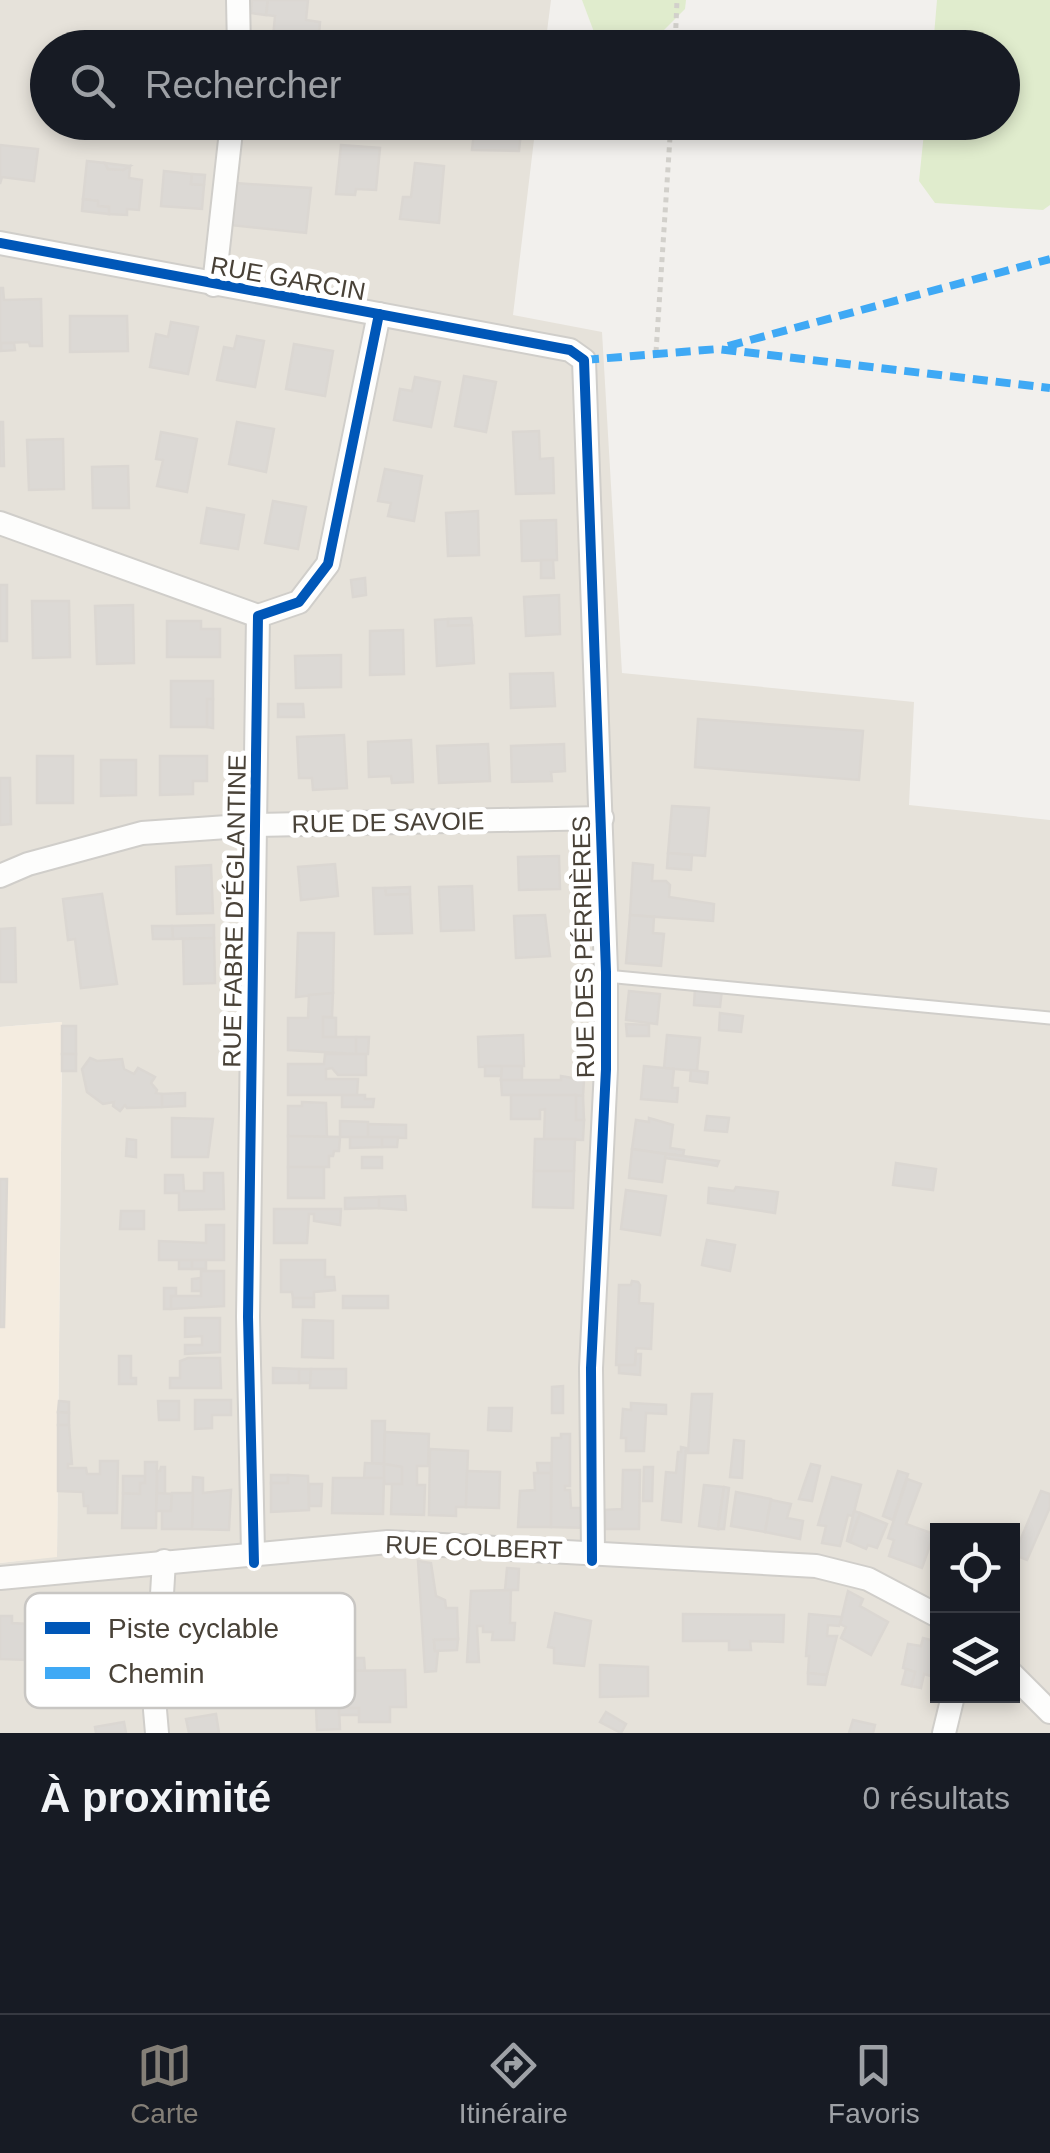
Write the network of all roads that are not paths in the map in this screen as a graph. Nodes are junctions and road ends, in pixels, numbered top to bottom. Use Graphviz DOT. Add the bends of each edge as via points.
graph roads {
  1 [pos="238,0"];
  2 [pos="238,30"];
  3 [pos="230,140"];
  4 [pos="0,244"];
  5 [pos="214,285"];
  6 [pos="379,314"];
  7 [pos="570,350"];
  8 [pos="0,522"];
  9 [pos="258,616"];
  10 [pos="602,818"];
  11 [pos="256,826"];
  12 [pos="0,876"];
  13 [pos="606,976"];
  14 [pos="1050,1018"];
  15 [pos="593,1551"];
  16 [pos="254,1552"];
  17 [pos="164,1562"];
  18 [pos="0,1578"];
  19 [pos="162,1593"];
  20 [pos="932,1613"];
  21 [pos="1020,1682"];
  22 [pos="952,1703"];
  23 [pos="155,1708"];
  24 [pos="1050,1712"];
  25 [pos="158,1733"];
  26 [pos="944,1733"];
  1 -- 2 [label="street"];
  3 -- 5 [label="street"];
  4 -- 5 [label="street, RUE GARCIN"];
  5 -- 6 [label="street, RUE GARCIN"];
  6 -- 7 [label="street, RUE GARCIN"];
  6 -- 9 [label="street" via="328,564 299,602"];
  7 -- 10 [label="street, RUE DES PÉRRIÈRES" via="584,360"];
  8 -- 9 [label="street"];
  9 -- 11 [label="street, RUE FABRE D'ÉGLANTINE"];
  10 -- 11 [label="street, RUE DE SAVOIE"];
  10 -- 13 [label="street, RUE DES PÉRRIÈRES"];
  11 -- 12 [label="street, RUE DE SAVOIE" via="142,833"];
  11 -- 16 [label="street, RUE FABRE D'ÉGLANTINE" via="248,1317"];
  13 -- 14 [label="lane"];
  13 -- 15 [label="street, RUE DES PÉRRIÈRES" via="591,1368"];
  15 -- 16 [label="street, RUE COLBERT" via="388,1542"];
  15 -- 20 [label="street, RUE COLBERT" via="816,1566 868,1578"];
  16 -- 17 [label="street, RUE COLBERT"];
  17 -- 18 [label="street, RUE COLBERT"];
  17 -- 19 [label="street"];
  21 -- 24 [label="street"];
  22 -- 26 [label="street"];
  23 -- 25 [label="street"];
}
